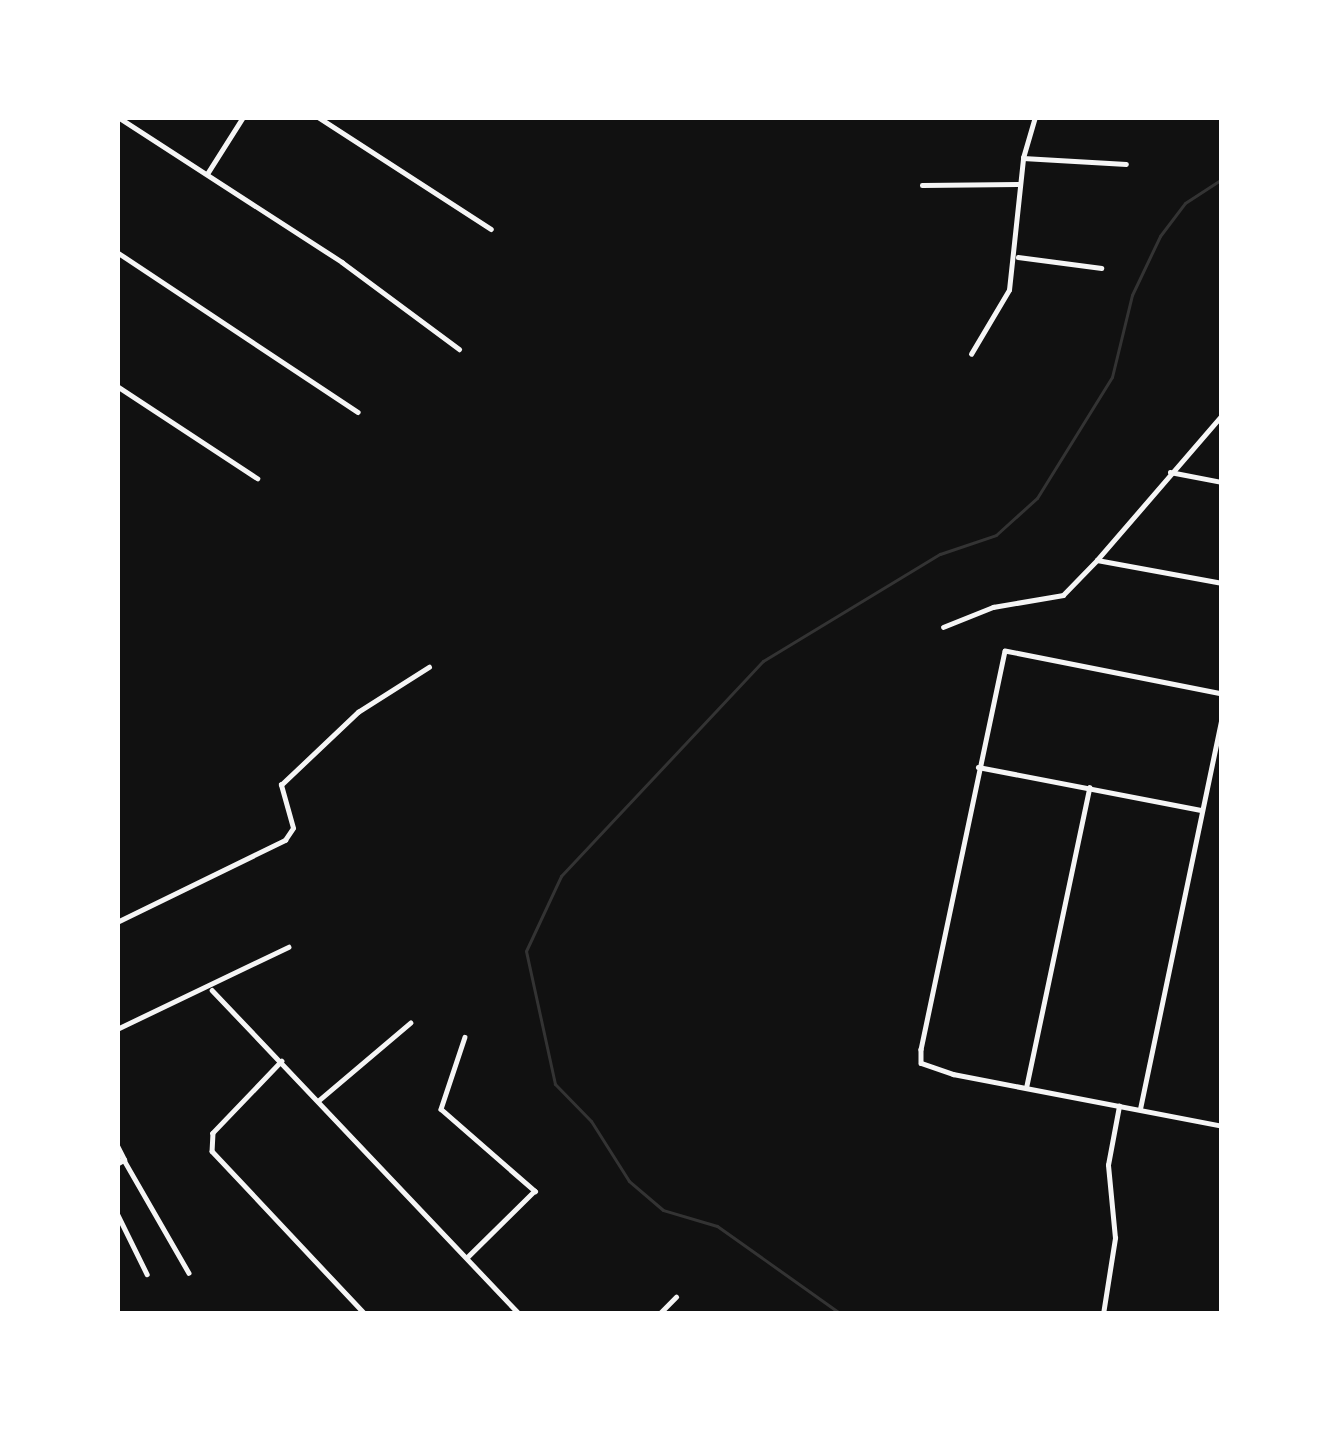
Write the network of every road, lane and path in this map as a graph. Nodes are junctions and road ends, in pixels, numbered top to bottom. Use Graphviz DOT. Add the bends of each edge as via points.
graph roads {
  1 [pos="118,117"];
  2 [pos="243,117"];
  3 [pos="318,117"];
  4 [pos="1035,117"];
  5 [pos="1023,158"];
  6 [pos="1126,164"];
  7 [pos="207,174"];
  8 [pos="922,184"];
  9 [pos="1020,184"];
  10 [pos="491,229"];
  11 [pos="117,251"];
  12 [pos="1018,257"];
  13 [pos="1100,268"];
  14 [pos="459,349"];
  15 [pos="971,354"];
  16 [pos="117,386"];
  17 [pos="358,412"];
  18 [pos="1222,415"];
  19 [pos="1170,472"];
  20 [pos="257,478"];
  21 [pos="1222,482"];
  22 [pos="1097,560"];
  23 [pos="1222,583"];
  24 [pos="944,626"];
  25 [pos="429,668"];
  26 [pos="1222,694"];
  27 [pos="1222,715"];
  28 [pos="977,767"];
  29 [pos="1089,788"];
  30 [pos="1202,811"];
  31 [pos="117,922"];
  32 [pos="288,947"];
  33 [pos="212,990"];
  34 [pos="410,1023"];
  35 [pos="117,1029"];
  36 [pos="465,1037"];
  37 [pos="283,1061"];
  38 [pos="1026,1088"];
  39 [pos="318,1101"];
  40 [pos="1120,1105"];
  41 [pos="1140,1109"];
  42 [pos="1222,1126"];
  43 [pos="117,1147"];
  44 [pos="121,1162"];
  45 [pos="117,1213"];
  46 [pos="467,1258"];
  47 [pos="147,1274"];
  48 [pos="189,1274"];
  49 [pos="676,1297"];
  50 [pos="365,1314"];
  51 [pos="519,1314"];
  52 [pos="659,1314"];
  53 [pos="1103,1314"];
  1 -- 7 [label="street"];
  2 -- 7 [label="street"];
  3 -- 10 [label="street"];
  4 -- 5 [label="street"];
  5 -- 6 [label="street"];
  5 -- 9 [label="street"];
  7 -- 14 [label="street"];
  8 -- 9 [label="street"];
  9 -- 12 [label="street"];
  11 -- 17 [label="street"];
  12 -- 13 [label="street"];
  12 -- 15 [label="street" via="996,323"];
  16 -- 20 [label="street"];
  18 -- 19 [label="street"];
  19 -- 21 [label="street"];
  19 -- 22 [label="street"];
  22 -- 23 [label="street"];
  22 -- 24 [label="street" via="1063,596 993,607"];
  25 -- 31 [label="street" via="358,712 281,785 293,829 285,840"];
  26 -- 28 [label="street" via="1012,649 1002,656"];
  27 -- 30 [label="street"];
  28 -- 29 [label="street"];
  28 -- 38 [label="street" via="921,1063"];
  29 -- 30 [label="street"];
  29 -- 38 [label="street"];
  30 -- 41 [label="street"];
  32 -- 33 [label="street"];
  33 -- 35 [label="street"];
  33 -- 37 [label="street"];
  34 -- 39 [label="street"];
  36 -- 46 [label="street" via="442,1109 536,1191"];
  37 -- 39 [label="street"];
  37 -- 50 [label="street" via="213,1132 212,1151"];
  38 -- 40 [label="street"];
  39 -- 46 [label="street"];
  40 -- 41 [label="street"];
  40 -- 53 [label="street" via="1108,1166 1115,1238"];
  41 -- 42 [label="street"];
  43 -- 44 [label="street"];
  44 -- 48 [label="street"];
  45 -- 47 [label="street"];
  46 -- 51 [label="street"];
  49 -- 52 [label="street"];
}
